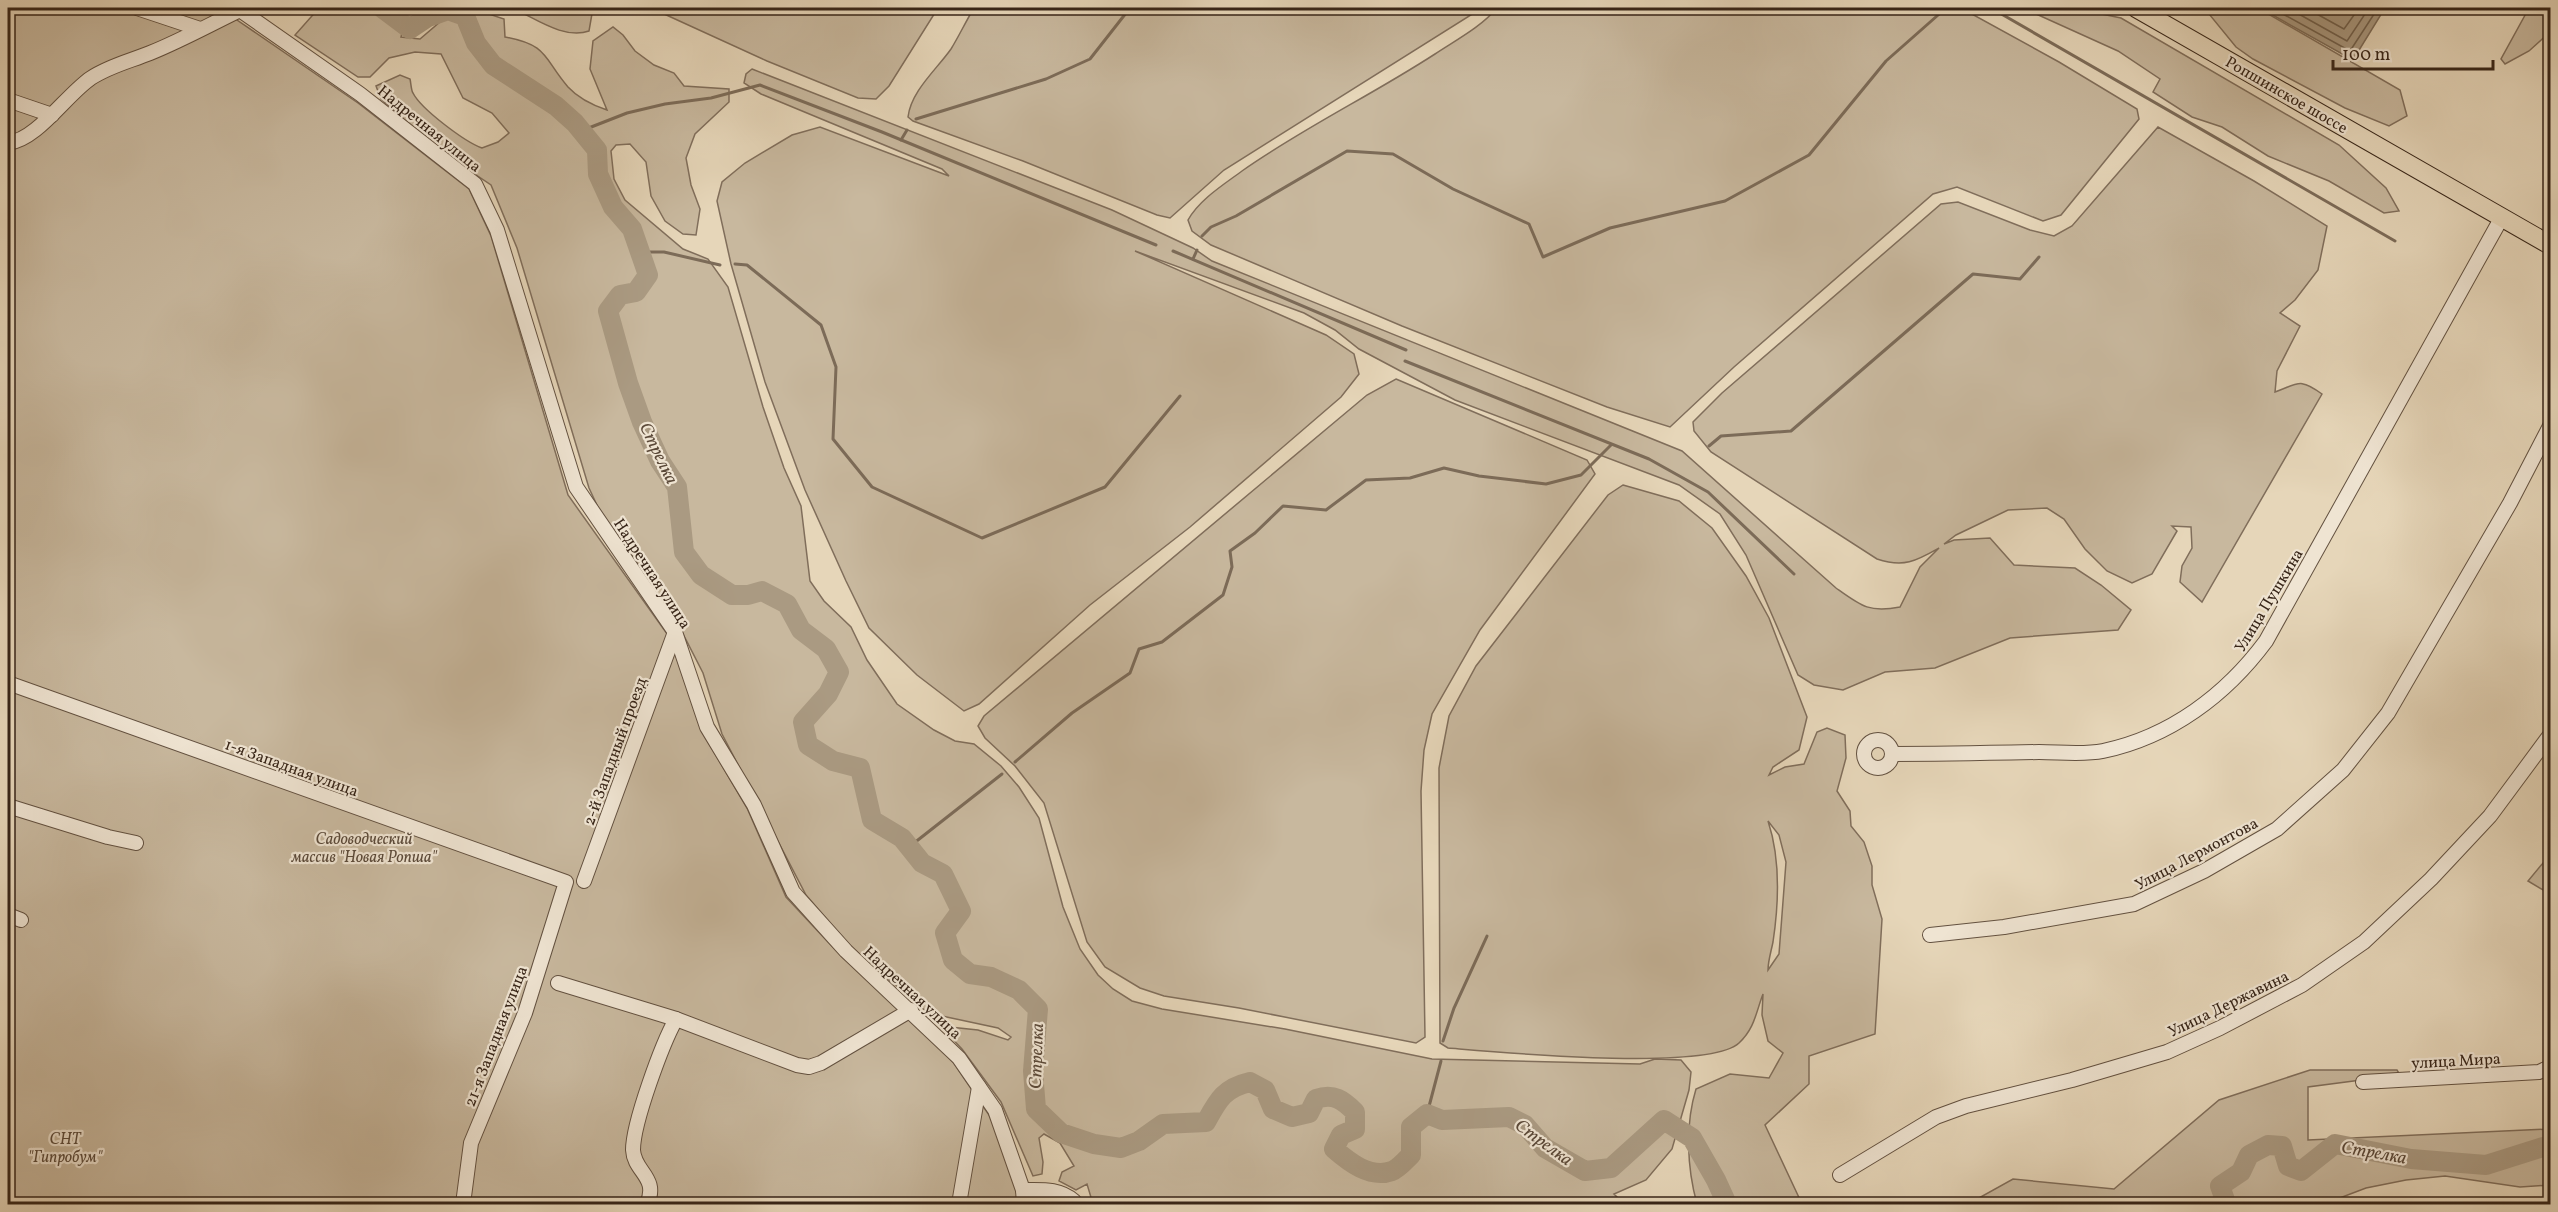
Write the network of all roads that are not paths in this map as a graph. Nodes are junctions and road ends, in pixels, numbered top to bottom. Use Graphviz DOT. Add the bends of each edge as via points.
graph roads {
  1 [pos="137,8"];
  2 [pos="2136,8"];
  3 [pos="238,9"];
  4 [pos="200,29"];
  5 [pos="8,100"];
  6 [pos="52,115"];
  7 [pos="8,143"];
  8 [pos="2502,216"];
  9 [pos="2550,245"];
  10 [pos="2550,426"];
  11 [pos="675,632"];
  12 [pos="8,683"];
  13 [pos="2550,735"];
  14 [pos="1893,754"];
  15 [pos="8,806"];
  16 [pos="136,843"];
  17 [pos="584,881"];
  18 [pos="566,882"];
  19 [pos="1930,935"];
  20 [pos="558,983"];
  21 [pos="911,1010"];
  22 [pos="676,1019"];
  23 [pos="2550,1067"];
  24 [pos="2363,1082"];
  25 [pos="979,1087"];
  26 [pos="1840,1175"];
  27 [pos="1023,1190"];
  28 [pos="463,1204"];
  29 [pos="647,1204"];
  30 [pos="959,1204"];
  31 [pos="1024,1204"];
  32 [pos="1075,1204"];
  1 -- 4 [label="street"];
  2 -- 8 [label="main road, Ропшинское шоссе"];
  3 -- 4 [label="street"];
  3 -- 11 [label="street, Надречная улица" via="360,94 475,184 497,230 576,487"];
  4 -- 6 [label="street" via="92,77"];
  5 -- 6 [label="street"];
  6 -- 7 [label="street" via="38,128"];
  8 -- 9 [label="main road, Ропшинское шоссе"];
  8 -- 14 [label="street, Улица Пушкина" via="2266,641 2246,668 2213,699 2142,741 2101,752"];
  10 -- 19 [label="street, Улица Лермонтова" via="2510,503 2388,713 2343,770 2277,829 2204,871 2134,904 2004,927"];
  11 -- 17 [label="street, 2-й Западный проезд"];
  11 -- 21 [label="street, Надречная улица" via="707,727 753,805 793,892 846,951"];
  12 -- 18 [label="street, 1-я Западная улица"];
  13 -- 26 [label="street, Улица Державина" via="2490,816 2431,879 2364,942 2302,985 2167,1052 1936,1117"];
  15 -- 16 [label="street"];
  18 -- 28 [label="street, 21-я Западная улица" via="525,1013 471,1143"];
  20 -- 22 [label="street"];
  21 -- 22 [label="street" via="809,1067"];
  21 -- 25 [label="street, Надречная улица" via="959,1058"];
  22 -- 29 [label="street" via="633,1133 633,1154 650,1184"];
  23 -- 24 [label="street, улица Мира" via="2539,1072"];
  25 -- 27 [label="street, Надречная улица" via="995,1110"];
  25 -- 30 [label="street"];
  27 -- 31 [label="street, Надречная улица"];
  27 -- 32 [label="street" via="1054,1190 1066,1194"];
}
